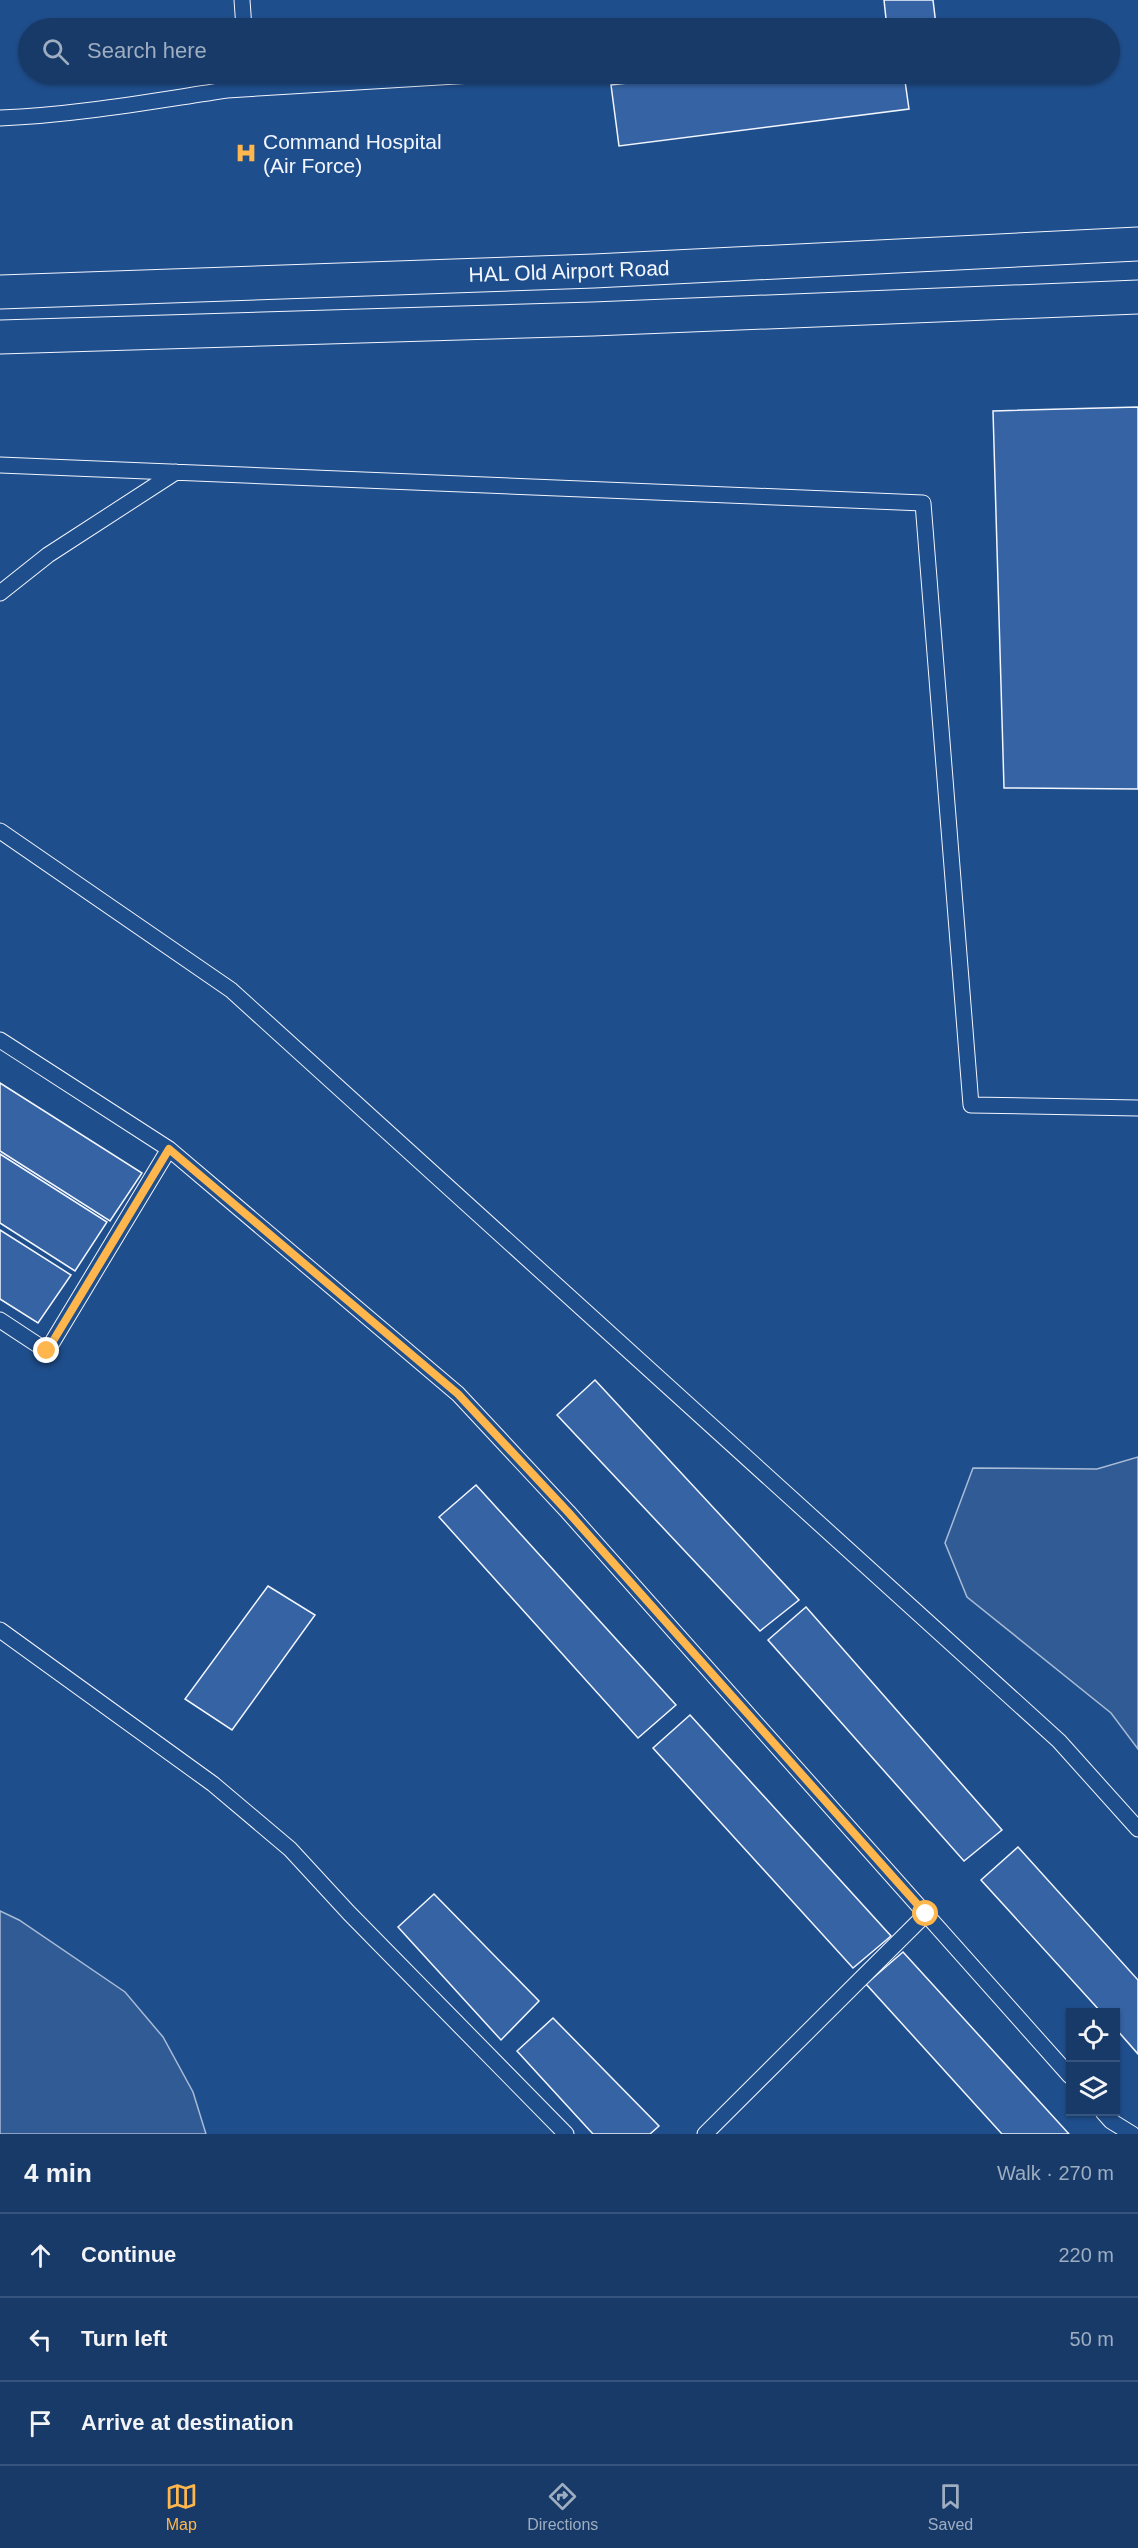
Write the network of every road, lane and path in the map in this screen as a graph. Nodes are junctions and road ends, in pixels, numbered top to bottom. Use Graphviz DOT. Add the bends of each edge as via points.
graph roads {
  1 [pos="242,0"];
  2 [pos="243,18"];
  3 [pos="229,84"];
  4 [pos="325,84"];
  5 [pos="227,90"];
  6 [pos="0,118"];
  7 [pos="1138,244"];
  8 [pos="0,291"];
  9 [pos="1138,297"];
  10 [pos="0,337"];
  11 [pos="0,465"];
  12 [pos="176,472"];
  13 [pos="0,593"];
  14 [pos="0,831"];
  15 [pos="0,1040"];
  16 [pos="1138,1108"];
  17 [pos="169,1149"];
  18 [pos="0,1320"];
  19 [pos="0,1630"];
  20 [pos="1138,1829"];
  21 [pos="926,1914"];
  22 [pos="1066,2070"];
  23 [pos="1107,2116"];
  24 [pos="566,2134"];
  25 [pos="705,2134"];
  26 [pos="1132,2134"];
  1 -- 2 [label="lane"];
  3 -- 5 [label="lane"];
  4 -- 5 [label="lane"];
  5 -- 6 [label="lane"];
  7 -- 8 [label="main road, HAL Old Airport Road" via="594,271"];
  9 -- 10 [label="main road"];
  11 -- 12 [label="lane"];
  12 -- 13 [label="lane" via="48,555"];
  12 -- 16 [label="lane" via="924,503 971,1106"];
  14 -- 20 [label="lane" via="231,990 1059,1741"];
  15 -- 17 [label="lane"];
  17 -- 18 [label="lane" via="47,1351"];
  17 -- 21 [label="lane" via="458,1394"];
  19 -- 24 [label="lane" via="213,1784 290,1849"];
  21 -- 22 [label="lane"];
  21 -- 25 [label="lane"];
  23 -- 26 [label="lane"];
}
